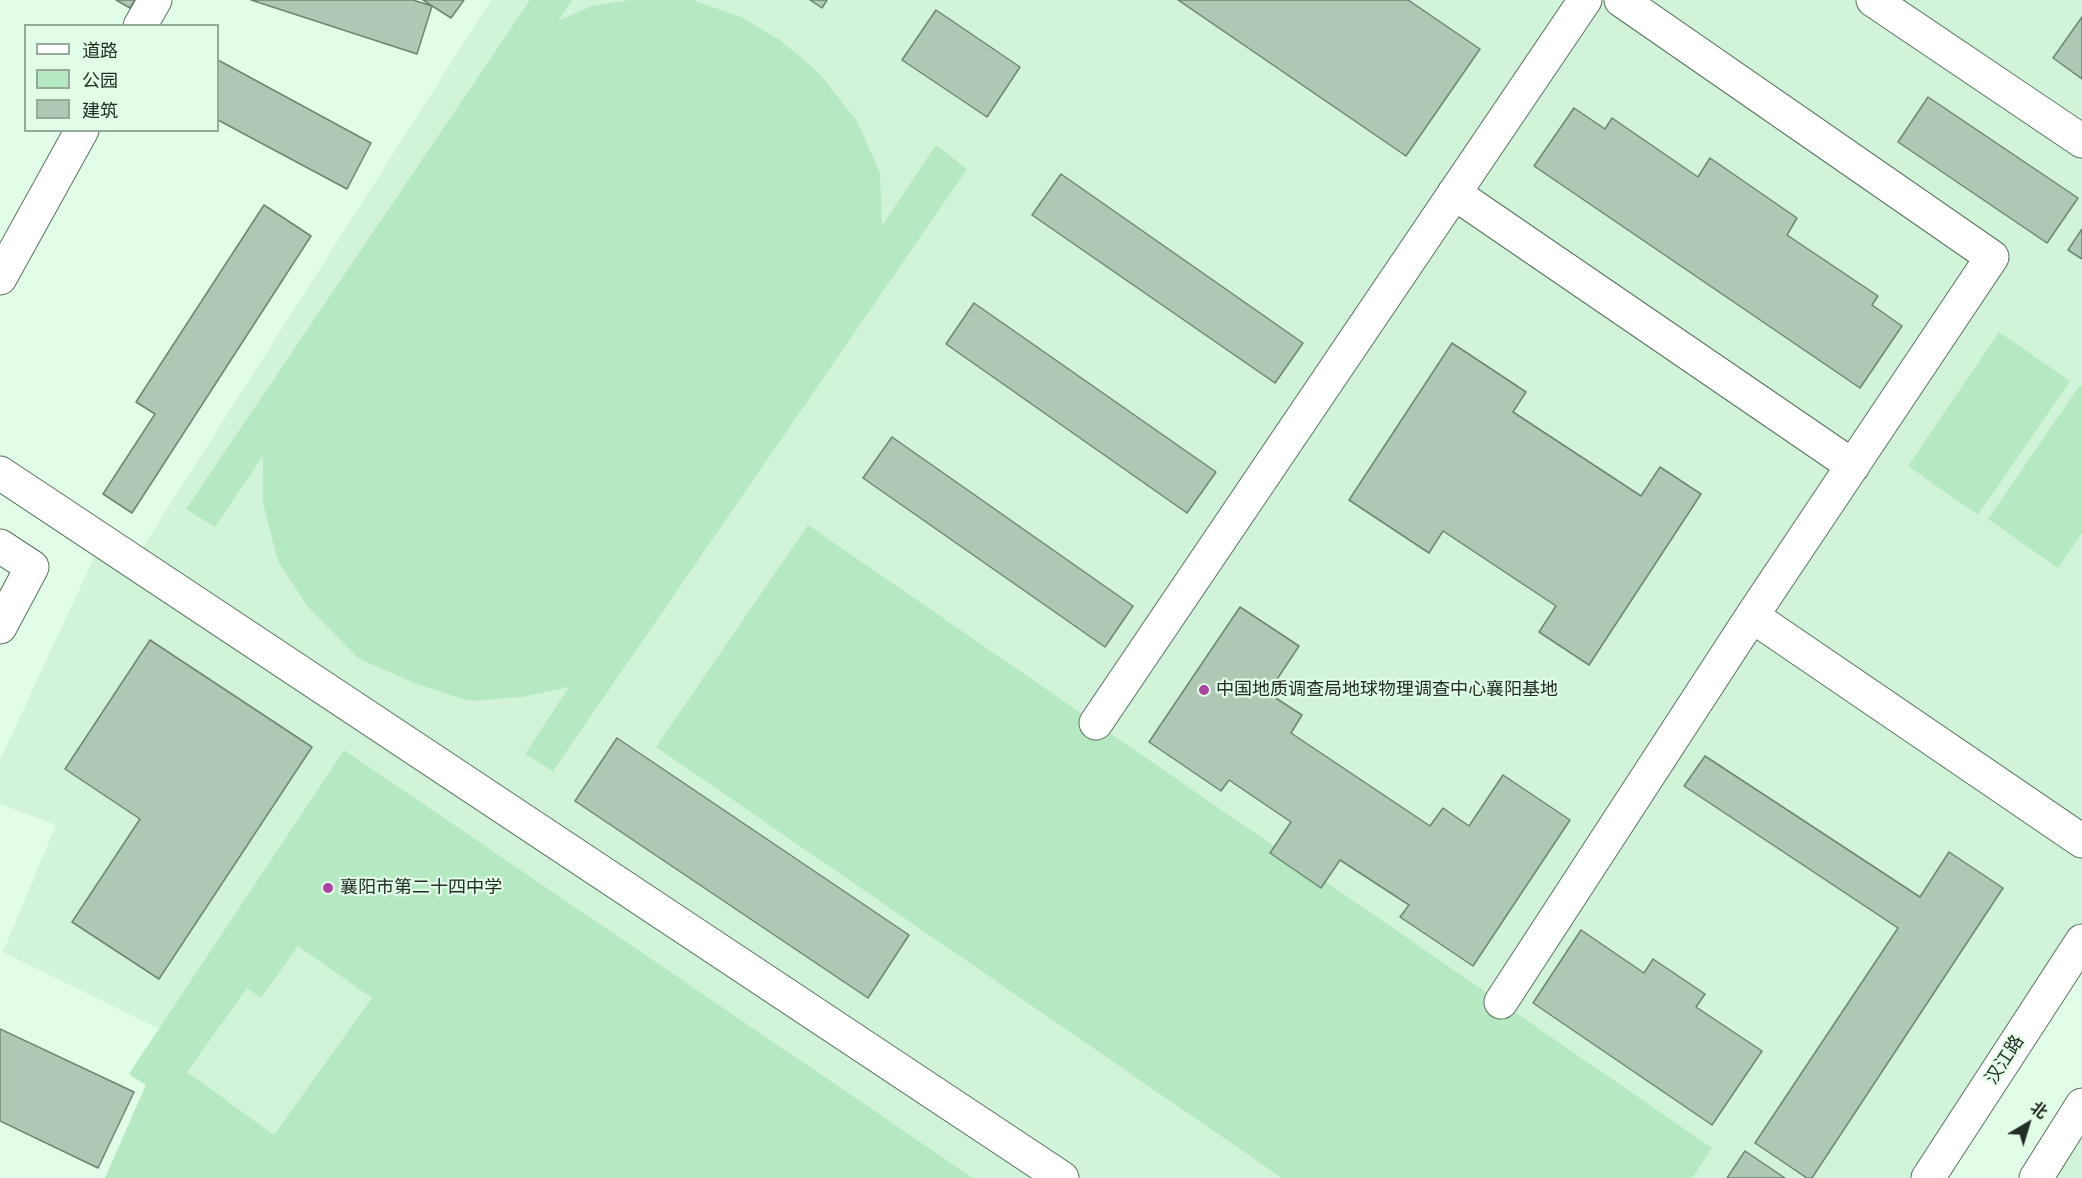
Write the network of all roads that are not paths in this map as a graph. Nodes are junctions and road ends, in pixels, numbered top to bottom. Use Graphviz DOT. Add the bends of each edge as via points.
graph roads {
  1 [pos="154,0"];
  2 [pos="1585,0"];
  3 [pos="1621,0"];
  4 [pos="1873,0"];
  5 [pos="141,24"];
  6 [pos="81,132"];
  7 [pos="2082,141"];
  8 [pos="1454,193"];
  9 [pos="0,278"];
  10 [pos="1853,466"];
  11 [pos="0,473"];
  12 [pos="0,546"];
  13 [pos="1752,616"];
  14 [pos="0,627"];
  15 [pos="1096,723"];
  16 [pos="2082,841"];
  17 [pos="2082,941"];
  18 [pos="1501,1002"];
  19 [pos="2082,1106"];
  20 [pos="1062,1178"];
  21 [pos="1928,1178"];
  22 [pos="2036,1178"];
  1 -- 5 [label="street"];
  2 -- 8 [label="street"];
  3 -- 10 [label="street" via="1992,257"];
  4 -- 7 [label="street"];
  6 -- 9 [label="street"];
  8 -- 10 [label="street"];
  8 -- 15 [label="street"];
  10 -- 13 [label="street"];
  11 -- 20 [label="street"];
  12 -- 14 [label="street" via="32,567"];
  13 -- 16 [label="street"];
  13 -- 18 [label="street"];
  17 -- 21 [label="street, 汉江路"];
  19 -- 22 [label="street"];
}
